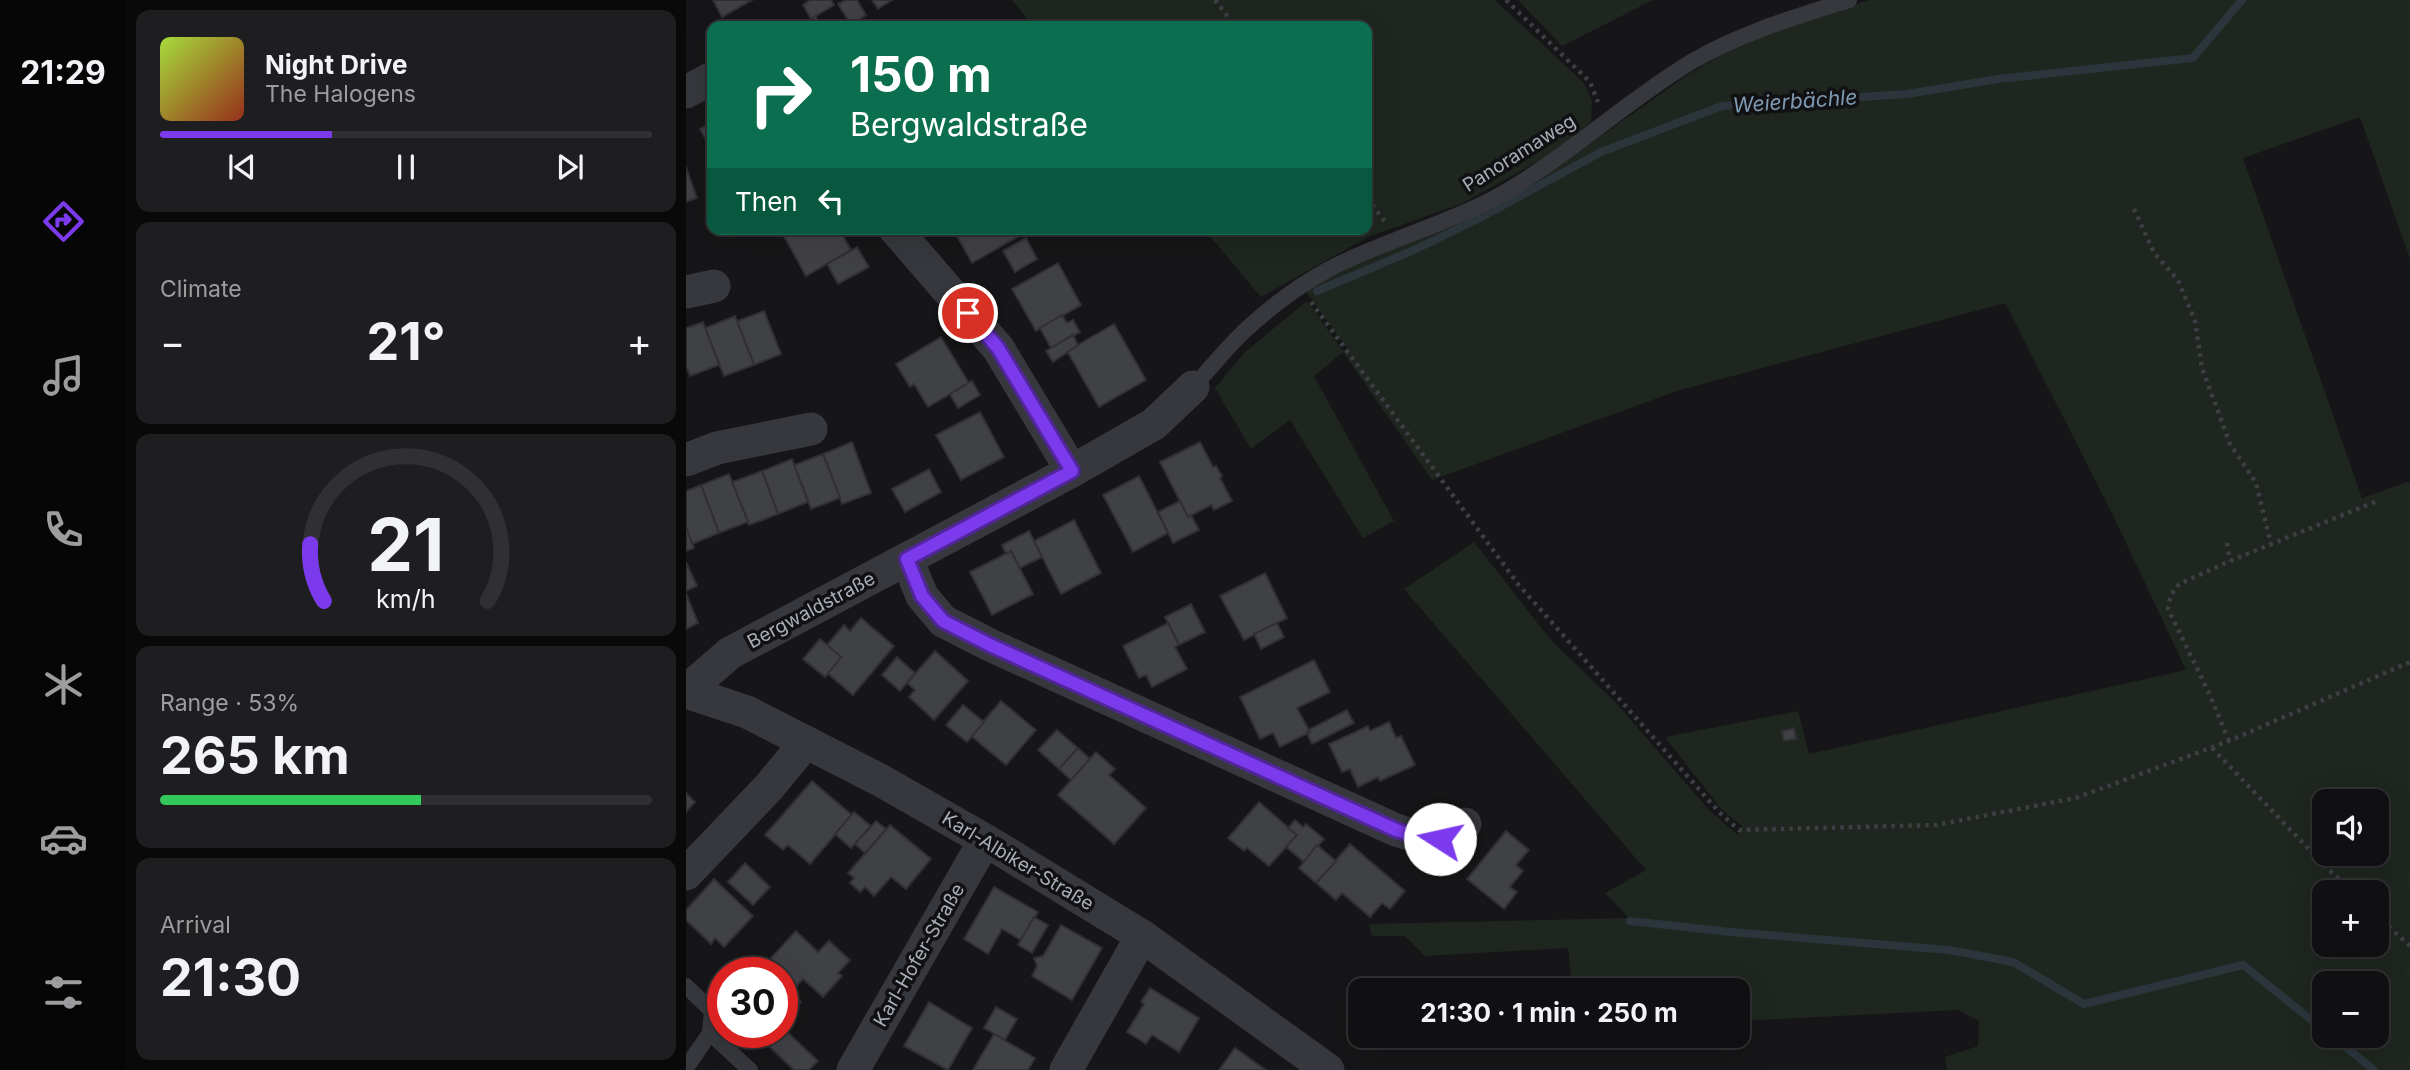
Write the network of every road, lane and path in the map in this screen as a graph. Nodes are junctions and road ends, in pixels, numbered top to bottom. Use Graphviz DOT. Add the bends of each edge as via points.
graph roads {
  1 [pos="1215,0"];
  2 [pos="1506,0"];
  3 [pos="1849,0"];
  4 [pos="1232,21"];
  5 [pos="707,81"];
  6 [pos="1590,82"];
  7 [pos="686,92"];
  8 [pos="1372,204"];
  9 [pos="2134,209"];
  10 [pos="900,235"];
  11 [pos="1398,238"];
  12 [pos="1300,287"];
  13 [pos="1193,387"];
  14 [pos="811,429"];
  15 [pos="686,460"];
  16 [pos="1072,471"];
  17 [pos="2376,501"];
  18 [pos="2227,543"];
  19 [pos="2271,544"];
  20 [pos="907,559"];
  21 [pos="2230,561"];
  22 [pos="2410,662"];
  23 [pos="686,691"];
  24 [pos="2229,741"];
  25 [pos="806,742"];
  26 [pos="2212,748"];
  27 [pos="1465,824"];
  28 [pos="985,840"];
  29 [pos="686,873"];
  30 [pos="2340,880"];
  31 [pos="2389,927"];
  32 [pos="1142,936"];
  33 [pos="2410,946"];
  34 [pos="686,986"];
  35 [pos="707,1006"];
  36 [pos="707,1037"];
  37 [pos="726,1048"];
  38 [pos="686,1068"];
  39 [pos="750,1070"];
  40 [pos="853,1070"];
  41 [pos="1066,1070"];
  42 [pos="1328,1070"];
  1 -- 4 [label="path"];
  2 -- 6 [label="path"];
  3 -- 11 [label="lane, Panoramaweg" via="1768,25 1692,61 1485,202"];
  5 -- 7 [label="street"];
  8 -- 11 [label="path"];
  9 -- 19 [label="path" via="2154,253 2178,280 2195,321 2202,368 2230,444 2256,483"];
  10 -- 16 [label="street" via="998,348"];
  11 -- 12 [label="lane, Panoramaweg"];
  12 -- 13 [label="lane, Panoramaweg" via="1250,325"];
  12 -- 26 [label="path" via="1518,584 1739,830 1936,825 2076,798"];
  13 -- 16 [label="street, Bergwaldstraße" via="1154,424"];
  14 -- 15 [label="street" via="717,448"];
  16 -- 20 [label="street, Bergwaldstraße"];
  17 -- 19 [label="path"];
  18 -- 21 [label="path"];
  19 -- 21 [label="path"];
  20 -- 23 [label="street, Bergwaldstraße" via="730,653"];
  20 -- 27 [label="street" via="922,596 943,621 990,645 1396,830 1440,839"];
  21 -- 24 [label="path" via="2179,584 2168,609"];
  22 -- 24 [label="path"];
  23 -- 25 [label="street, Karl-Albiker-Straße" via="747,712"];
  24 -- 26 [label="path"];
  25 -- 28 [label="street, Karl-Albiker-Straße"];
  25 -- 29 [label="street"];
  26 -- 30 [label="path"];
  28 -- 32 [label="street, Karl-Albiker-Straße"];
  28 -- 40 [label="street, Karl-Hofer-Straße"];
  31 -- 33 [label="path"];
  32 -- 41 [label="street"];
  32 -- 42 [label="street, Karl-Albiker-Straße"];
  34 -- 35 [label="lane"];
  36 -- 38 [label="lane"];
  37 -- 39 [label="lane"];
}
